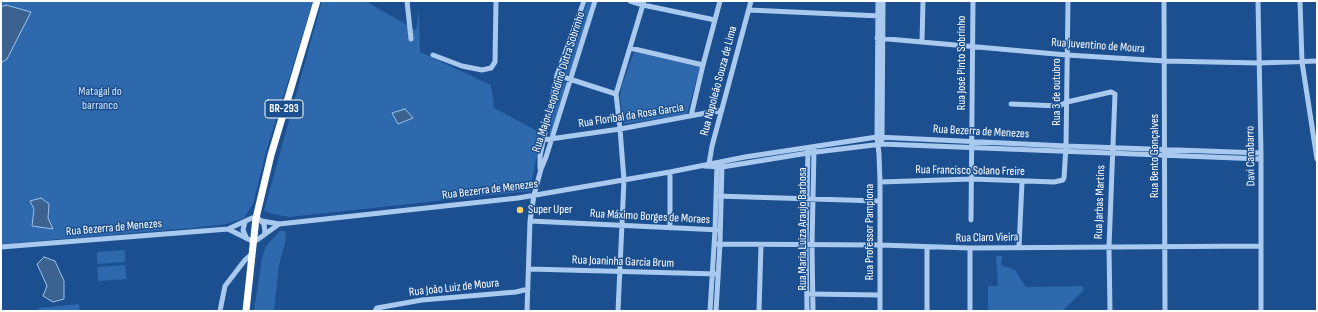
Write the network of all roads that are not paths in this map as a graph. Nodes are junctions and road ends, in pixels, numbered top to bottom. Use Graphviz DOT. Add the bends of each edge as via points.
graph roads {
  1 [pos="317,1"];
  2 [pos="407,1"];
  3 [pos="496,1"];
  4 [pos="584,1"];
  5 [pos="595,1"];
  6 [pos="630,1"];
  7 [pos="720,1"];
  8 [pos="751,1"];
  9 [pos="878,1"];
  10 [pos="883,1"];
  11 [pos="923,1"];
  12 [pos="973,1"];
  13 [pos="1068,1"];
  14 [pos="1164,1"];
  15 [pos="1258,1"];
  16 [pos="1300,1"];
  17 [pos="643,3"];
  18 [pos="749,10"];
  19 [pos="880,16"];
  20 [pos="715,20"];
  21 [pos="411,39"];
  22 [pos="880,39"];
  23 [pos="922,42"];
  24 [pos="972,47"];
  25 [pos="630,48"];
  26 [pos="433,55"];
  27 [pos="1067,55"];
  28 [pos="1165,61"];
  29 [pos="1317,61"];
  30 [pos="1302,62"];
  31 [pos="1259,63"];
  32 [pos="703,65"];
  33 [pos="557,75"];
  34 [pos="571,79"];
  35 [pos="616,94"];
  36 [pos="1068,102"];
  37 [pos="1011,104"];
  38 [pos="722,110"];
  39 [pos="691,116"];
  40 [pos="620,128"];
  41 [pos="880,137"];
  42 [pos="906,138"];
  43 [pos="552,139"];
  44 [pos="543,140"];
  45 [pos="854,140"];
  46 [pos="972,141"];
  47 [pos="880,144"];
  48 [pos="906,145"];
  49 [pos="1018,146"];
  50 [pos="855,147"];
  51 [pos="972,147"];
  52 [pos="1066,149"];
  53 [pos="811,150"];
  54 [pos="1112,150"];
  55 [pos="1164,152"];
  56 [pos="1261,153"];
  57 [pos="764,154"];
  58 [pos="1261,159"];
  59 [pos="1317,159"];
  60 [pos="765,160"];
  61 [pos="719,164"];
  62 [pos="709,165"];
  63 [pos="540,169"];
  64 [pos="670,172"];
  65 [pos="972,179"];
  66 [pos="624,180"];
  67 [pos="880,182"];
  68 [pos="1022,182"];
  69 [pos="1061,182"];
  70 [pos="534,195"];
  71 [pos="719,196"];
  72 [pos="810,198"];
  73 [pos="880,201"];
  74 [pos="259,220"];
  75 [pos="971,220"];
  76 [pos="530,221"];
  77 [pos="245,222"];
  78 [pos="279,224"];
  79 [pos="622,226"];
  80 [pos="670,228"];
  81 [pos="228,229"];
  82 [pos="718,230"];
  83 [pos="264,235"];
  84 [pos="246,237"];
  85 [pos="253,241"];
  86 [pos="717,244"];
  87 [pos="762,244"];
  88 [pos="809,245"];
  89 [pos="880,246"];
  90 [pos="1261,246"];
  91 [pos="1,247"];
  92 [pos="1020,247"];
  93 [pos="1109,247"];
  94 [pos="927,248"];
  95 [pos="970,248"];
  96 [pos="1165,248"];
  97 [pos="251,255"];
  98 [pos="528,269"];
  99 [pos="620,272"];
  100 [pos="715,274"];
  101 [pos="528,289"];
  102 [pos="810,294"];
  103 [pos="880,295"];
  104 [pos="220,311"];
  105 [pos="246,311"];
  106 [pos="375,311"];
  107 [pos="527,311"];
  108 [pos="618,311"];
  109 [pos="710,311"];
  110 [pos="716,311"];
  111 [pos="759,311"];
  112 [pos="808,311"];
  113 [pos="813,311"];
  114 [pos="880,311"];
  115 [pos="927,311"];
  116 [pos="970,311"];
  117 [pos="1110,311"];
  118 [pos="1165,311"];
  119 [pos="1261,311"];
  1 -- 74 [label="highway, BR-293" via="271,156"];
  2 -- 21 [label="street"];
  3 -- 26 [label="street" via="495,62 491,68 482,70 462,66"];
  4 -- 33 [label="street, Rua Major Leopoldino Dutra Sobrinho"];
  5 -- 34 [label="street, Rua Major Leopoldino Dutra Sobrinho"];
  6 -- 17 [label="street"];
  7 -- 20 [label="street"];
  8 -- 18 [label="street, Rua Napoleão Souza de Lima"];
  9 -- 19 [label="street, Rua Professor Pamplona"];
  10 -- 19 [label="street, Rua Professor Pamplona"];
  11 -- 23 [label="street"];
  12 -- 24 [label="street, Rua José Pinto Sobrinho"];
  13 -- 27 [label="street, Rua 3 de outubro"];
  14 -- 28 [label="street, Rua Bento Gonçalves"];
  15 -- 31 [label="street, Davi Canabarro"];
  16 -- 30 [label="street"];
  17 -- 20 [label="street"];
  17 -- 25 [label="street"];
  18 -- 19 [label="street"];
  18 -- 38 [label="street, Rua Napoleão Souza de Lima"];
  19 -- 22 [label="street, Rua Professor Pamplona"];
  20 -- 32 [label="street"];
  22 -- 23 [label="street, Rua Juventino de Moura"];
  22 -- 41 [label="street, Rua Professor Pamplona"];
  23 -- 24 [label="street, Rua Juventino de Moura"];
  24 -- 27 [label="street, Rua Juventino de Moura"];
  24 -- 46 [label="street, Rua José Pinto Sobrinho"];
  25 -- 32 [label="street"];
  25 -- 35 [label="street"];
  27 -- 28 [label="street, Rua Juventino de Moura"];
  27 -- 36 [label="street, Rua 3 de outubro"];
  28 -- 31 [label="street, Rua Juventino de Moura"];
  28 -- 55 [label="street, Rua Bento Gonçalves"];
  29 -- 30 [label="street, Rua Juventino de Moura"];
  30 -- 31 [label="street, Rua Juventino de Moura"];
  30 -- 59 [label="street"];
  31 -- 56 [label="street, Davi Canabarro"];
  32 -- 39 [label="street"];
  33 -- 34 [label="street"];
  33 -- 44 [label="street, Rua Major Leopoldino Dutra Sobrinho"];
  34 -- 35 [label="street"];
  34 -- 43 [label="street, Rua Major Leopoldino Dutra Sobrinho"];
  35 -- 40 [label="street"];
  36 -- 37 [label="street" via="1054,106"];
  36 -- 52 [label="street, Rua 3 de outubro"];
  36 -- 54 [label="street, Rua Jarbas Martins" via="1111,92 1115,94"];
  38 -- 39 [label="street, Rua Floribal da Rosa Garcia"];
  38 -- 62 [label="street, Rua Napoleão Souza de Lima"];
  39 -- 40 [label="street, Rua Floribal da Rosa Garcia"];
  40 -- 43 [label="street, Rua Floribal da Rosa Garcia"];
  40 -- 66 [label="street"];
  41 -- 42 [label="street, Rua Bezerra de Menezes"];
  41 -- 45 [label="street, Rua Bezerra de Menezes"];
  41 -- 47 [label="street, Rua Professor Pamplona"];
  42 -- 46 [label="street, Rua Bezerra de Menezes"];
  42 -- 48 [label="street"];
  43 -- 44 [label="street, Rua Floribal da Rosa Garcia"];
  43 -- 63 [label="street, Rua Major Leopoldino Dutra Sobrinho"];
  44 -- 63 [label="street, Rua Major Leopoldino Dutra Sobrinho"];
  45 -- 50 [label="street"];
  45 -- 53 [label="street, Rua Bezerra de Menezes"];
  46 -- 49 [label="street, Rua Bezerra de Menezes"];
  46 -- 51 [label="street, Rua José Pinto Sobrinho"];
  47 -- 48 [label="street, Rua Bezerra de Menezes"];
  47 -- 50 [label="street, Rua Bezerra de Menezes"];
  47 -- 67 [label="street, Rua Professor Pamplona"];
  48 -- 51 [label="street, Rua Bezerra de Menezes"];
  49 -- 51 [label="street, Rua Bezerra de Menezes"];
  49 -- 52 [label="street, Rua Bezerra de Menezes"];
  50 -- 53 [label="street, Rua Bezerra de Menezes"];
  51 -- 65 [label="street, Rua José Pinto Sobrinho"];
  52 -- 54 [label="street, Rua Bezerra de Menezes"];
  52 -- 69 [label="street, Rua 3 de outubro" via="1064,178"];
  53 -- 57 [label="street, Rua Bezerra de Menezes"];
  53 -- 60 [label="street, Rua Bezerra de Menezes"];
  53 -- 72 [label="street, Rua Maria Luiza Araujo Barbosa"];
  54 -- 55 [label="street, Rua Bezerra de Menezes"];
  54 -- 93 [label="street, Rua Jarbas Martins"];
  55 -- 56 [label="street, Rua Bezerra de Menezes"];
  55 -- 58 [label="street, Rua Bezerra de Menezes"];
  55 -- 96 [label="street, Rua Bento Gonçalves"];
  56 -- 58 [label="street, Davi Canabarro"];
  57 -- 60 [label="street"];
  57 -- 61 [label="street, Rua Bezerra de Menezes"];
  58 -- 90 [label="street, Davi Canabarro"];
  60 -- 61 [label="street, Rua Bezerra de Menezes"];
  61 -- 62 [label="street, Rua Bezerra de Menezes"];
  61 -- 71 [label="street"];
  62 -- 64 [label="street, Rua Bezerra de Menezes"];
  63 -- 70 [label="street, Rua Major Leopoldino Dutra Sobrinho"];
  64 -- 66 [label="street, Rua Bezerra de Menezes"];
  64 -- 80 [label="street"];
  65 -- 67 [label="street, Rua Francisco Solano Freire"];
  65 -- 68 [label="street, Rua Francisco Solano Freire"];
  65 -- 75 [label="street, Rua José Pinto Sobrinho"];
  66 -- 70 [label="street, Rua Bezerra de Menezes"];
  66 -- 79 [label="street"];
  67 -- 73 [label="street, Rua Professor Pamplona"];
  68 -- 69 [label="street, Rua Francisco Solano Freire"];
  68 -- 92 [label="street"];
  70 -- 76 [label="street, Rua Major Leopoldino Dutra Sobrinho"];
  70 -- 78 [label="street, Rua Bezerra de Menezes"];
  71 -- 72 [label="street"];
  71 -- 82 [label="street"];
  72 -- 73 [label="street"];
  72 -- 88 [label="street, Rua Maria Luiza Araujo Barbosa"];
  73 -- 89 [label="street, Rua Professor Pamplona"];
  74 -- 77 [label="street, Rua Bezerra de Menezes"];
  74 -- 78 [label="street, Rua Bezerra de Menezes"];
  74 -- 83 [label="street" via="265,228"];
  74 -- 85 [label="highway, BR-293"];
  76 -- 79 [label="street, Rua Máximo Borges de Moraes"];
  76 -- 98 [label="street, Rua Major Leopoldino Dutra Sobrinho"];
  77 -- 81 [label="street, Rua Bezerra de Menezes"];
  77 -- 84 [label="street" via="243,230"];
  78 -- 83 [label="street, Rua Bezerra de Menezes"];
  79 -- 80 [label="street, Rua Máximo Borges de Moraes"];
  79 -- 99 [label="street"];
  80 -- 82 [label="street, Rua Máximo Borges de Moraes"];
  81 -- 84 [label="street, Rua Bezerra de Menezes"];
  81 -- 91 [label="street, Rua Bezerra de Menezes"];
  82 -- 86 [label="street"];
  83 -- 85 [label="street, Rua Bezerra de Menezes" via="261,239"];
  84 -- 85 [label="street, Rua Bezerra de Menezes"];
  85 -- 97 [label="highway, BR-293"];
  86 -- 87 [label="street, Rua Claro Vieira"];
  86 -- 100 [label="street"];
  87 -- 88 [label="street, Rua Claro Vieira"];
  87 -- 111 [label="street"];
  88 -- 89 [label="street, Rua Claro Vieira"];
  88 -- 102 [label="street, Rua Maria Luiza Araujo Barbosa"];
  89 -- 94 [label="street, Rua Claro Vieira"];
  89 -- 103 [label="street, Rua Professor Pamplona"];
  90 -- 96 [label="street, Rua Claro Vieira"];
  90 -- 119 [label="street, Davi Canabarro"];
  92 -- 93 [label="street, Rua Claro Vieira"];
  92 -- 95 [label="street, Rua Claro Vieira"];
  93 -- 96 [label="street, Rua Claro Vieira"];
  93 -- 117 [label="street, Rua Jarbas Martins"];
  94 -- 95 [label="street, Rua Claro Vieira"];
  94 -- 115 [label="street"];
  95 -- 116 [label="street"];
  96 -- 118 [label="street, Rua Bento Gonçalves"];
  97 -- 104 [label="street" via="244,260 225,286"];
  97 -- 105 [label="highway, BR-293"];
  98 -- 99 [label="street, Rua Joaninha Garcia Brum"];
  98 -- 101 [label="street, Rua Major Leopoldino Dutra Sobrinho"];
  99 -- 100 [label="street, Rua Joaninha Garcia Brum"];
  99 -- 108 [label="street"];
  100 -- 109 [label="street"];
  100 -- 110 [label="street"];
  101 -- 106 [label="street, Rua João Luiz de Moura" via="422,300 377,308"];
  101 -- 107 [label="street, Rua Major Leopoldino Dutra Sobrinho"];
  102 -- 103 [label="street"];
  102 -- 112 [label="street, Rua Maria Luiza Araujo Barbosa"];
  102 -- 113 [label="street, Rua Maria Luiza Araujo Barbosa"];
  103 -- 114 [label="street, Rua Professor Pamplona"];
}
